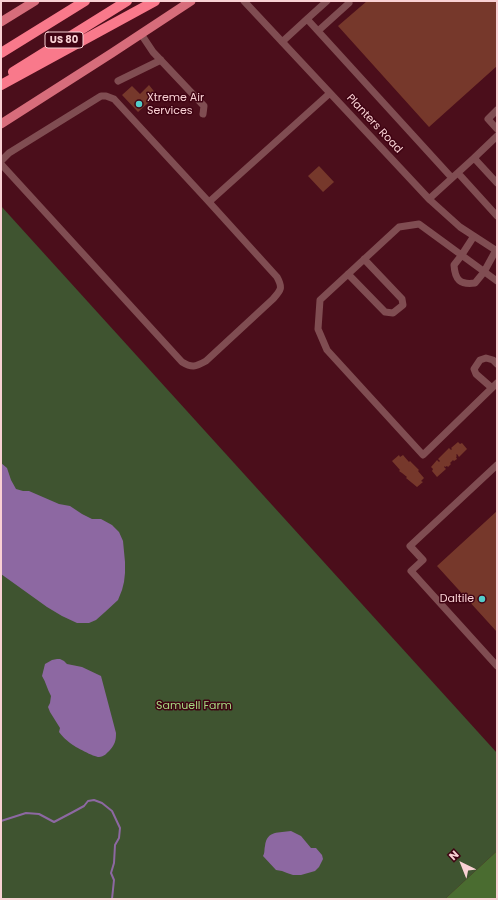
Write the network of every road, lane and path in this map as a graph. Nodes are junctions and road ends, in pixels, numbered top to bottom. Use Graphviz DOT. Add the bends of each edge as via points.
graph roads {
  1 [pos="35,1"];
  2 [pos="85,1"];
  3 [pos="127,1"];
  4 [pos="155,1"];
  5 [pos="190,1"];
  6 [pos="244,1"];
  7 [pos="327,1"];
  8 [pos="349,3"];
  9 [pos="307,19"];
  10 [pos="1,22"];
  11 [pos="318,31"];
  12 [pos="141,34"];
  13 [pos="282,42"];
  14 [pos="1,53"];
  15 [pos="161,60"];
  16 [pos="1,79"];
  17 [pos="118,81"];
  18 [pos="1,86"];
  19 [pos="330,92"];
  20 [pos="497,110"];
  21 [pos="203,114"];
  22 [pos="1,124"];
  23 [pos="497,129"];
  24 [pos="497,136"];
  25 [pos="474,158"];
  26 [pos="1,162"];
  27 [pos="455,175"];
  28 [pos="497,184"];
  29 [pos="429,199"];
  30 [pos="209,202"];
  31 [pos="497,216"];
  32 [pos="474,236"];
  33 [pos="497,250"];
  34 [pos="461,256"];
  35 [pos="364,259"];
  36 [pos="484,272"];
  37 [pos="348,274"];
  38 [pos="497,281"];
  39 [pos="497,364"];
  40 [pos="495,386"];
  41 [pos="497,465"];
  42 [pos="497,666"];
  1 -- 10 [label="main road"];
  2 -- 14 [label="highway, US 80"];
  3 -- 16 [label="highway, US 80"];
  4 -- 18 [label="highway"];
  5 -- 12 [label="main road"];
  6 -- 13 [label="street, Planters Road"];
  7 -- 9 [label="street"];
  8 -- 11 [label="street"];
  9 -- 11 [label="street"];
  9 -- 13 [label="street"];
  11 -- 27 [label="street"];
  12 -- 15 [label="street"];
  12 -- 22 [label="main road"];
  13 -- 19 [label="street, Planters Road"];
  15 -- 17 [label="street"];
  15 -- 21 [label="street" via="204,106"];
  19 -- 29 [label="street, Planters Road"];
  19 -- 30 [label="street"];
  20 -- 23 [label="street" via="488,119"];
  24 -- 25 [label="street"];
  25 -- 27 [label="street"];
  25 -- 28 [label="street"];
  26 -- 30 [label="street" via="9,153 101,96 106,96 114,99"];
  26 -- 30 [label="street" via="188,366 197,366 206,361 273,300 281,284"];
  27 -- 29 [label="street"];
  27 -- 31 [label="street"];
  29 -- 32 [label="street, Planters Road"];
  32 -- 33 [label="street, Planters Road"];
  32 -- 34 [label="street"];
  33 -- 36 [label="street"];
  34 -- 35 [label="street" via="419,224 399,227"];
  34 -- 36 [label="street"];
  34 -- 36 [label="street" via="454,265 454,274 459,281 466,284 475,283"];
  35 -- 37 [label="street"];
  35 -- 37 [label="street" via="402,299 403,305 393,313 384,312"];
  36 -- 38 [label="street"];
  37 -- 40 [label="street" via="320,300 318,329 327,350 423,455"];
  39 -- 40 [label="street" via="486,358 480,360 474,369 476,374"];
  41 -- 42 [label="street" via="410,546 423,560 411,572"];
}
